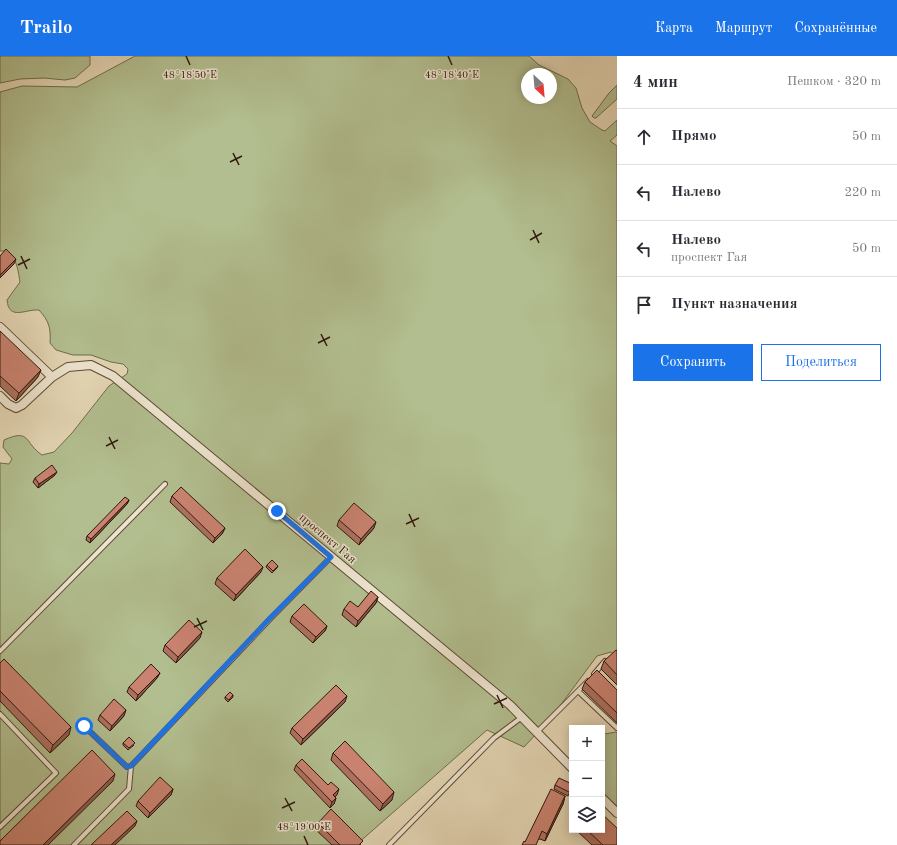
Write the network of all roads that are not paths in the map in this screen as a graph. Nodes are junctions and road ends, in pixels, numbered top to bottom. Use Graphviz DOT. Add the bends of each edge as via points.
graph roads {
  1 [pos="0,327"];
  2 [pos="52,378"];
  3 [pos="0,396"];
  4 [pos="165,484"];
  5 [pos="331,557"];
  6 [pos="0,651"];
  7 [pos="610,656"];
  8 [pos="596,671"];
  9 [pos="602,676"];
  10 [pos="578,690"];
  11 [pos="0,714"];
  12 [pos="522,717"];
  13 [pos="84,726"];
  14 [pos="617,728"];
  15 [pos="537,732"];
  16 [pos="569,765"];
  17 [pos="131,766"];
  18 [pos="605,801"];
  19 [pos="617,813"];
  20 [pos="0,827"];
  21 [pos="74,845"];
  22 [pos="389,845"];
  1 -- 2 [label="street"];
  2 -- 3 [label="street, проспект Гая" via="16,408"];
  2 -- 5 [label="street, проспект Гая" via="68,367 91,365 113,376"];
  4 -- 6 [label="lane"];
  5 -- 12 [label="street, проспект Гая"];
  5 -- 17 [label="lane"];
  7 -- 8 [label="lane"];
  8 -- 9 [label="lane"];
  8 -- 10 [label="lane"];
  10 -- 14 [label="lane"];
  10 -- 15 [label="lane"];
  11 -- 20 [label="lane" via="56,773"];
  12 -- 15 [label="street, проспект Гая"];
  12 -- 22 [label="lane" via="494,738"];
  13 -- 17 [label="lane" via="127,767"];
  15 -- 16 [label="street, проспект Гая"];
  17 -- 21 [label="lane" via="129,790"];
  18 -- 19 [label="street"];
}
